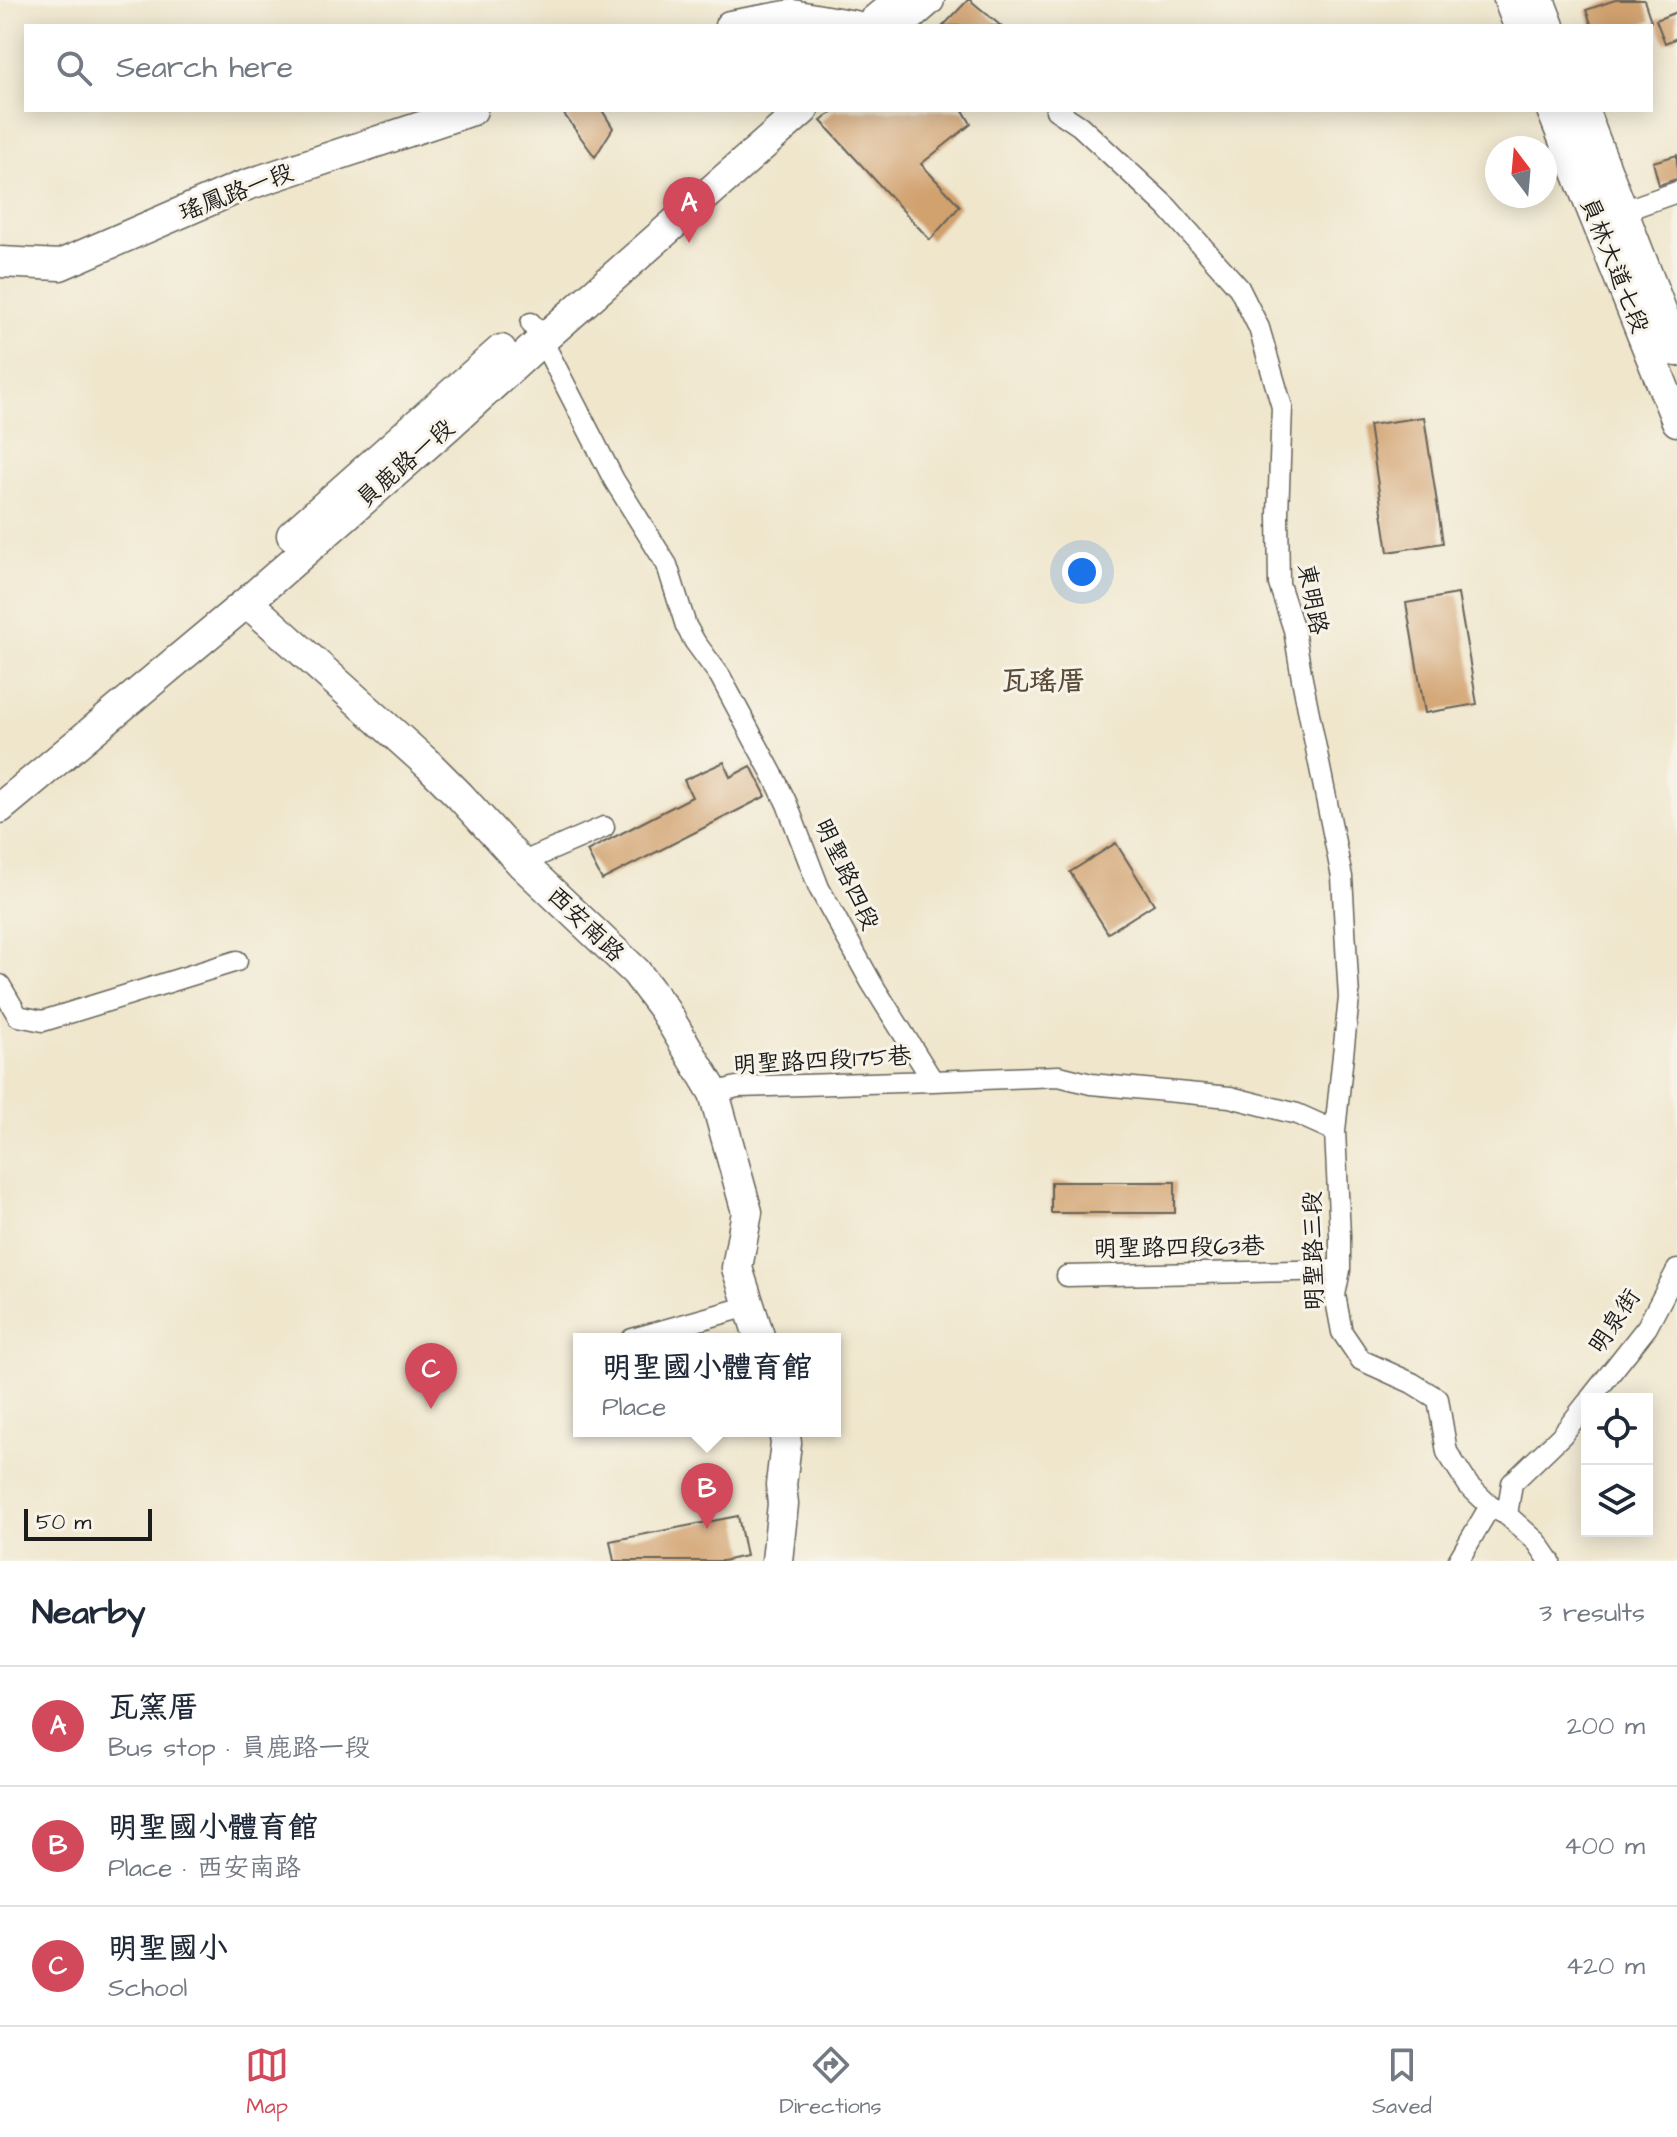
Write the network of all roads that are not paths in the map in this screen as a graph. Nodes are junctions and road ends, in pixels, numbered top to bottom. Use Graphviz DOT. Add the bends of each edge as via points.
graph roads {
  1 [pos="899,0"];
  2 [pos="929,0"];
  3 [pos="1509,0"];
  4 [pos="1539,0"];
  5 [pos="741,24"];
  6 [pos="844,24"];
  7 [pos="870,24"];
  8 [pos="901,24"];
  9 [pos="1518,24"];
  10 [pos="1548,24"];
  11 [pos="466,112"];
  12 [pos="771,112"];
  13 [pos="801,112"];
  14 [pos="1059,112"];
  15 [pos="1553,112"];
  16 [pos="1584,112"];
  17 [pos="1677,192"];
  18 [pos="1608,210"];
  19 [pos="0,262"];
  20 [pos="537,332"];
  21 [pos="1677,351"];
  22 [pos="1677,421"];
  23 [pos="247,602"];
  24 [pos="0,786"];
  25 [pos="0,808"];
  26 [pos="604,827"];
  27 [pos="521,863"];
  28 [pos="237,961"];
  29 [pos="0,985"];
  30 [pos="933,1081"];
  31 [pos="714,1093"];
  32 [pos="1335,1131"];
  33 [pos="1340,1270"];
  34 [pos="1677,1270"];
  35 [pos="1067,1276"];
  36 [pos="749,1306"];
  37 [pos="653,1333"];
  38 [pos="758,1333"];
  39 [pos="1595,1393"];
  40 [pos="1581,1411"];
  41 [pos="785,1437"];
  42 [pos="1498,1511"];
  43 [pos="777,1561"];
  44 [pos="1458,1561"];
  45 [pos="1550,1561"];
  1 -- 7 [label="main road"];
  2 -- 8 [label="main road"];
  3 -- 9 [label="main road"];
  4 -- 10 [label="main road"];
  5 -- 6 [label="main road" via="792,15"];
  11 -- 19 [label="main road, 瑤鳳路一段" via="238,188 60,265"];
  12 -- 20 [label="main road, 員鹿路一段"];
  13 -- 20 [label="main road, 員鹿路一段"];
  14 -- 32 [label="street, 東明路" via="1167,207 1239,288 1259,328 1282,407 1279,584 1294,630 1342,877 1349,998"];
  15 -- 18 [label="main road, 員林大道七段"];
  16 -- 18 [label="main road, 員林大道七段"];
  17 -- 18 [label="street"];
  18 -- 21 [label="main road, 員林大道七段"];
  18 -- 22 [label="main road, 員林大道七段"];
  20 -- 23 [label="main road, 員鹿路一段" via="448,426"];
  20 -- 24 [label="main road, 員鹿路一段"];
  20 -- 30 [label="street, 明聖路四段" via="614,480 667,565 686,626 720,676 774,777 819,888"];
  23 -- 25 [label="main road, 員鹿路一段"];
  23 -- 27 [label="main road, 西安南路" via="429,765"];
  26 -- 27 [label="street"];
  27 -- 31 [label="main road, 西安南路" via="636,972"];
  28 -- 29 [label="street" via="43,1021 18,1016"];
  30 -- 31 [label="street, 明聖路四段175巷" via="737,1087"];
  30 -- 32 [label="street" via="1059,1076 1091,1084 1230,1097 1297,1114"];
  31 -- 36 [label="main road, 西安南路" via="747,1212 737,1268"];
  32 -- 33 [label="street, 明聖路三段"];
  33 -- 35 [label="street, 明聖路四段63巷"];
  33 -- 42 [label="street, 明聖路三段" via="1335,1295 1342,1332 1361,1360 1438,1399 1447,1452 1469,1486"];
  34 -- 39 [label="street, 明泉街" via="1647,1327"];
  36 -- 37 [label="street"];
  36 -- 38 [label="main road, 西安南路"];
  40 -- 42 [label="street, 明泉街" via="1512,1483"];
  41 -- 43 [label="main road"];
  42 -- 44 [label="street, 明泉街"];
  42 -- 45 [label="street, 明聖路三段" via="1537,1542"];
}
